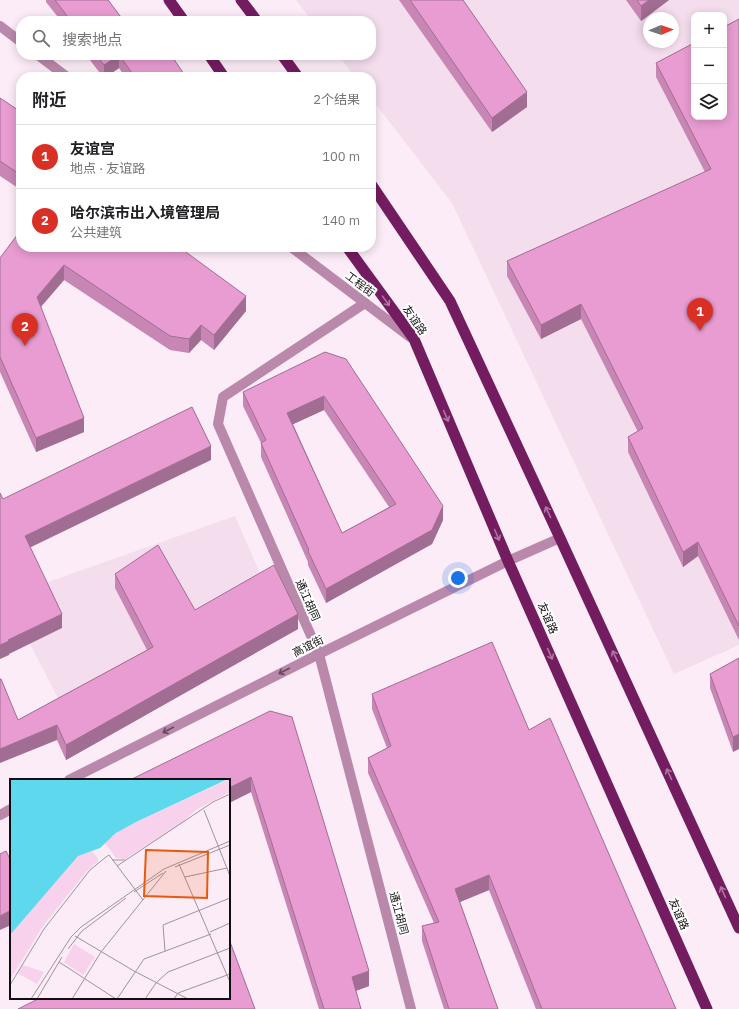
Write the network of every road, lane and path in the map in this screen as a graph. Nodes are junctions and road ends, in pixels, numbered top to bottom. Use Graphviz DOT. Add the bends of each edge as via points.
graph roads {
  1 [pos="169,0"];
  2 [pos="241,0"];
  3 [pos="180,16"];
  4 [pos="253,16"];
  5 [pos="0,26"];
  6 [pos="16,38"];
  7 [pos="45,60"];
  8 [pos="212,60"];
  9 [pos="286,60"];
  10 [pos="60,72"];
  11 [pos="221,72"];
  12 [pos="294,72"];
  13 [pos="376,191"];
  14 [pos="298,252"];
  15 [pos="351,252"];
  16 [pos="365,303"];
  17 [pos="414,339"];
  18 [pos="560,538"];
  19 [pos="508,561"];
  20 [pos="319,654"];
  21 [pos="71,779"];
  22 [pos="10,810"];
  23 [pos="0,815"];
  24 [pos="739,928"];
  25 [pos="411,1009"];
  26 [pos="707,1009"];
  1 -- 3 [label="highway"];
  2 -- 4 [label="highway"];
  5 -- 6 [label="street"];
  7 -- 10 [label="street"];
  8 -- 11 [label="highway"];
  9 -- 12 [label="highway"];
  18 -- 13 [label="highway, one-way" via="450,301"];
  14 -- 16 [label="street, 工程街"];
  15 -- 17 [label="highway, 友谊路, one-way"];
  16 -- 17 [label="street, 工程街"];
  16 -- 20 [label="street, 通江胡同" via="223,397 218,424"];
  17 -- 19 [label="highway, 友谊路, one-way"];
  18 -- 19 [label="street, 高谊街"];
  24 -- 18 [label="highway, one-way"];
  19 -- 20 [label="street, 高谊街"];
  19 -- 26 [label="highway, 友谊路, one-way"];
  20 -- 21 [label="street, 高谊街, one-way"];
  20 -- 25 [label="street, 通江胡同"];
  22 -- 23 [label="street"];
}
